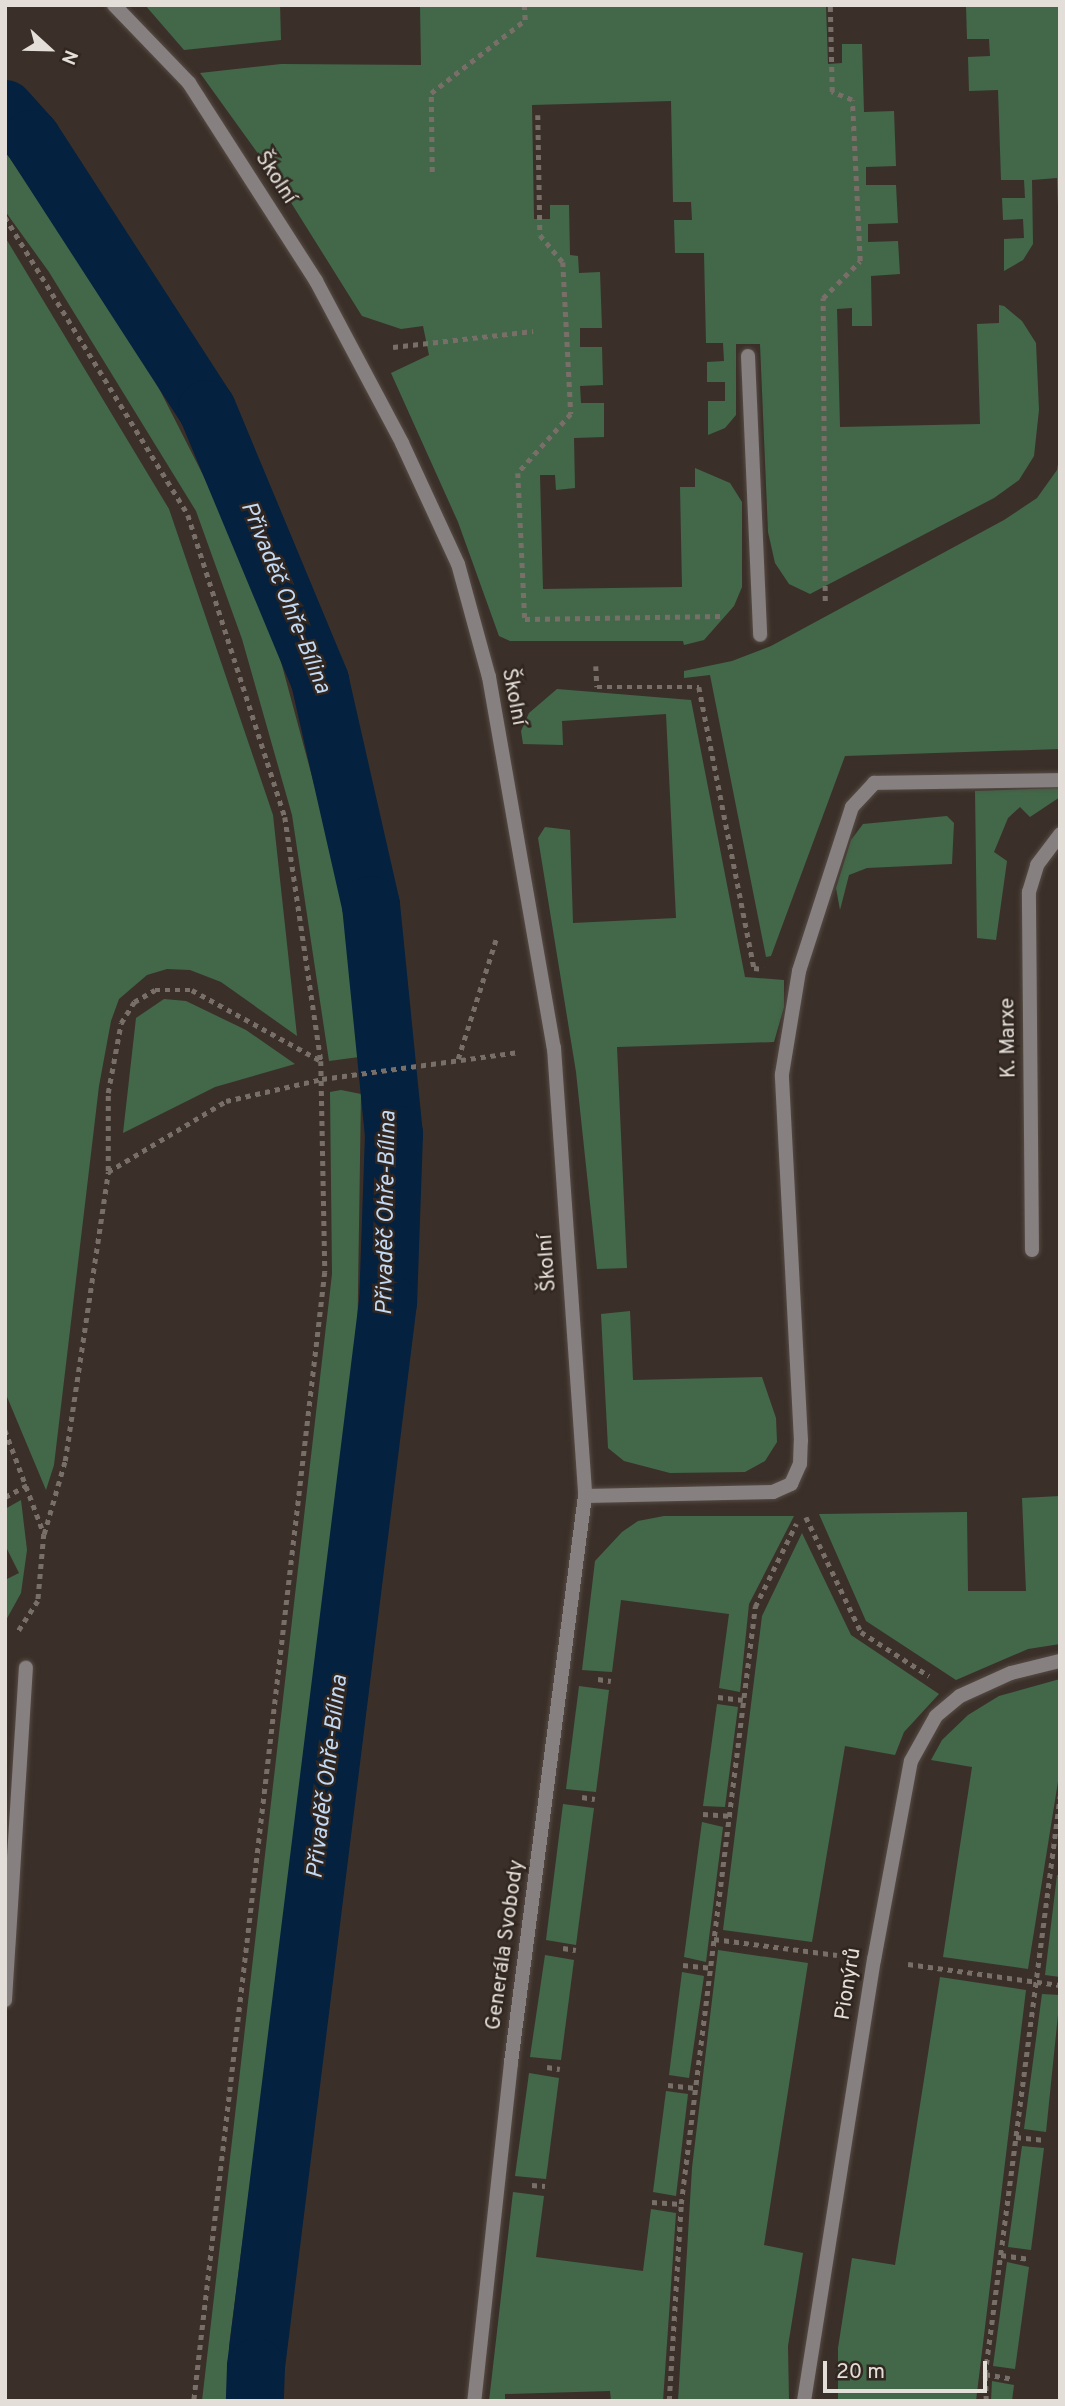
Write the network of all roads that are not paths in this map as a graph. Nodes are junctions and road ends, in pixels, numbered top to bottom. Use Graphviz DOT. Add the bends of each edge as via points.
graph roads {
  1 [pos="114,5"];
  2 [pos="748,356"];
  3 [pos="760,635"];
  4 [pos="1060,779"];
  5 [pos="1060,834"];
  6 [pos="1032,1250"];
  7 [pos="585,1496"];
  8 [pos="1060,1661"];
  9 [pos="26,1668"];
  10 [pos="5,2000"];
  11 [pos="474,2401"];
  12 [pos="804,2401"];
  1 -- 7 [label="street, Školní" via="189,83 316,281 458,565 489,677 554,1048"];
  2 -- 3 [label="street"];
  4 -- 7 [label="street" via="874,783 852,807 799,971 782,1074 800,1464 790,1485 772,1492"];
  5 -- 6 [label="street, K. Marxe" via="1037,865 1029,892"];
  7 -- 11 [label="street, Generála Svobody" via="511,2063"];
  8 -- 12 [label="street, Pionýrů" via="1011,1673 960,1696 936,1716 911,1761 874,1960"];
  9 -- 10 [label="street"];
}
